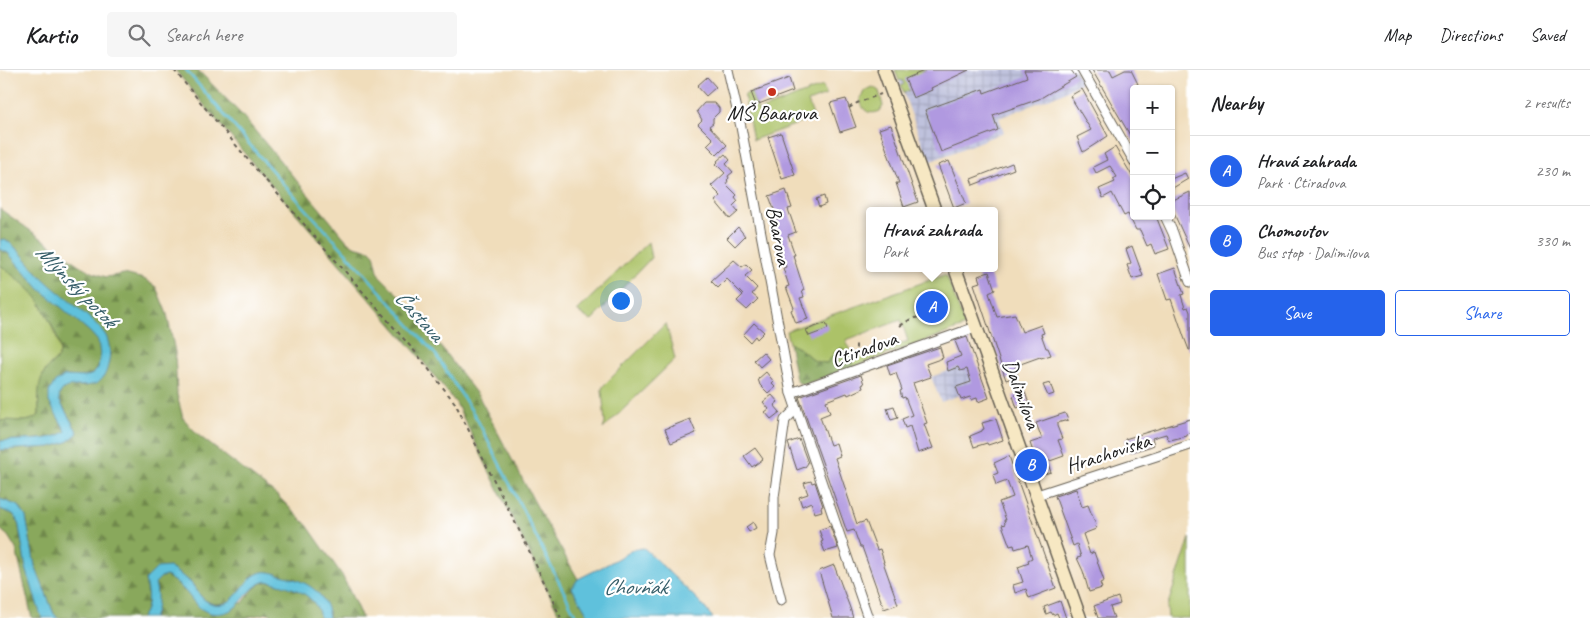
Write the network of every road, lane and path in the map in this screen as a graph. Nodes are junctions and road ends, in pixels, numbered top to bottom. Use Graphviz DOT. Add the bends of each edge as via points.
graph roads {
  1 [pos="174,70"];
  2 [pos="728,70"];
  3 [pos="884,70"];
  4 [pos="1082,70"];
  5 [pos="891,90"];
  6 [pos="849,108"];
  7 [pos="1130,154"];
  8 [pos="934,207"];
  9 [pos="1167,220"];
  10 [pos="956,272"];
  11 [pos="1190,282"];
  12 [pos="940,319"];
  13 [pos="900,326"];
  14 [pos="976,327"];
  15 [pos="856,342"];
  16 [pos="846,374"];
  17 [pos="791,393"];
  18 [pos="796,409"];
  19 [pos="1190,445"];
  20 [pos="1037,495"];
  21 [pos="781,600"];
  22 [pos="561,618"];
  23 [pos="868,618"];
  24 [pos="1080,618"];
  1 -- 22 [label="path" via="456,403"];
  2 -- 17 [label="street, Baarova"];
  3 -- 5 [label="main road"];
  4 -- 7 [label="street"];
  5 -- 6 [label="path"];
  5 -- 8 [label="main road"];
  9 -- 11 [label="street"];
  10 -- 14 [label="main road, Dalimilova"];
  12 -- 13 [label="path" via="927,323 915,318"];
  14 -- 16 [label="street, Ctiradova"];
  14 -- 20 [label="main road, Dalimilova"];
  15 -- 16 [label="path"];
  16 -- 17 [label="street, Ctiradova"];
  17 -- 18 [label="street, Baarova"];
  18 -- 21 [label="street" via="784,420 774,496 774,533 770,555"];
  18 -- 23 [label="street, Baarova"];
  19 -- 20 [label="street, Hrachoviska"];
  20 -- 24 [label="main road, Dalimilova"];
}
